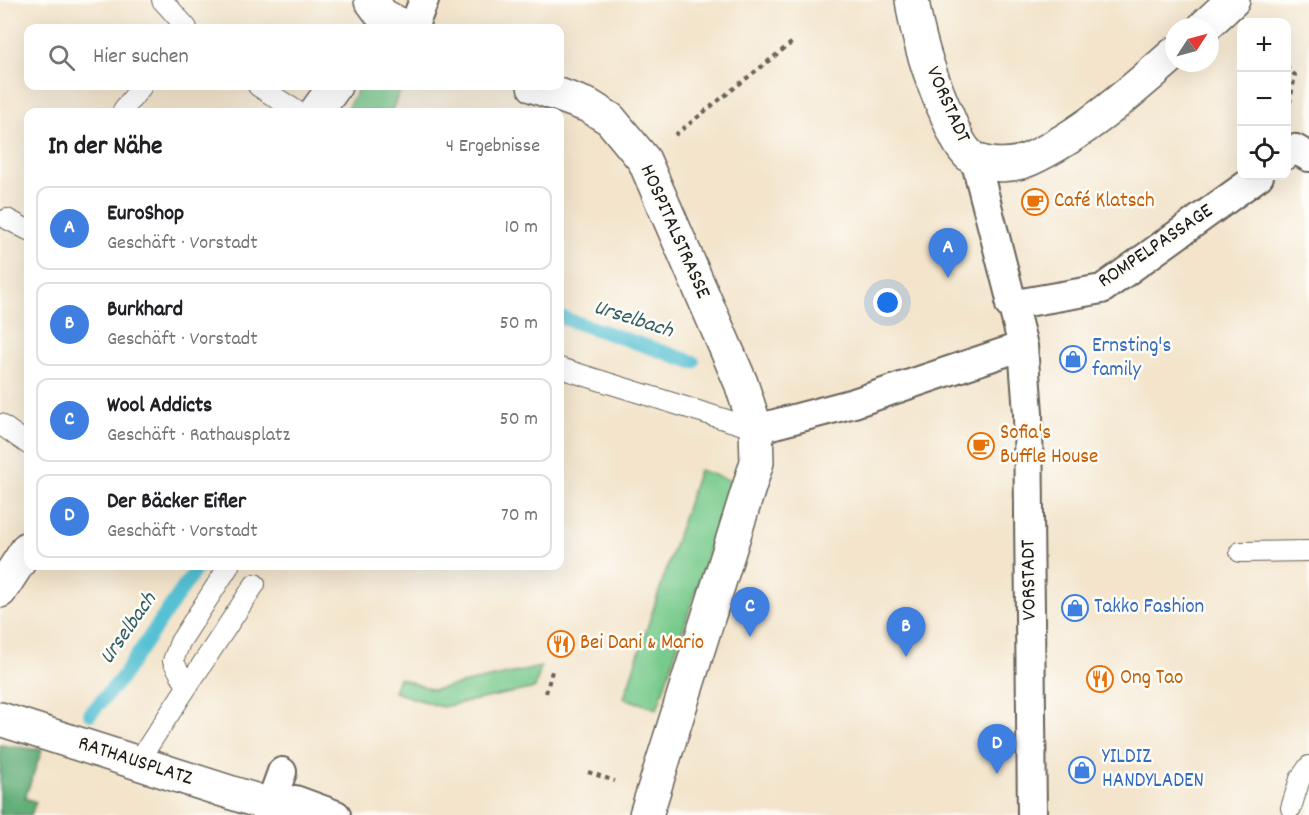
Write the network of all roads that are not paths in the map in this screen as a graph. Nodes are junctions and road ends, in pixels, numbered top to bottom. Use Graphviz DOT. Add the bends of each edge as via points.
graph roads {
  1 [pos="162,0"];
  2 [pos="424,0"];
  3 [pos="912,0"];
  4 [pos="1233,0"];
  5 [pos="1214,18"];
  6 [pos="183,24"];
  7 [pos="415,24"];
  8 [pos="1165,61"];
  9 [pos="139,90"];
  10 [pos="264,90"];
  11 [pos="332,90"];
  12 [pos="545,90"];
  13 [pos="125,108"];
  14 [pos="292,108"];
  15 [pos="319,108"];
  16 [pos="1291,152"];
  17 [pos="1309,157"];
  18 [pos="975,159"];
  19 [pos="1253,180"];
  20 [pos="7,219"];
  21 [pos="24,228"];
  22 [pos="1010,305"];
  23 [pos="1023,346"];
  24 [pos="564,369"];
  25 [pos="0,424"];
  26 [pos="756,429"];
  27 [pos="24,441"];
  28 [pos="1309,551"];
  29 [pos="1240,552"];
  30 [pos="24,554"];
  31 [pos="226,570"];
  32 [pos="255,584"];
  33 [pos="0,591"];
  34 [pos="187,686"];
  35 [pos="0,719"];
  36 [pos="137,763"];
  37 [pos="1309,766"];
  38 [pos="282,772"];
  39 [pos="270,805"];
  40 [pos="1291,808"];
  41 [pos="336,815"];
  42 [pos="646,815"];
  43 [pos="1032,815"];
  1 -- 6 [label="lane"];
  2 -- 7 [label="street"];
  3 -- 18 [label="street, VORSTADT" via="939,98 960,143"];
  4 -- 5 [label="street"];
  8 -- 18 [label="street" via="1077,131 1028,159 1000,166"];
  9 -- 13 [label="lane"];
  10 -- 14 [label="lane"];
  11 -- 15 [label="street"];
  12 -- 26 [label="street, HOSPITALSTRASSE" via="589,106 610,119 644,160 741,383"];
  16 -- 17 [label="street" via="1295,149"];
  18 -- 22 [label="street, VORSTADT"];
  19 -- 22 [label="street, ROMPELPASSAGE" via="1102,289"];
  20 -- 21 [label="lane"];
  22 -- 23 [label="street, VORSTADT"];
  23 -- 26 [label="street" via="854,403"];
  23 -- 43 [label="street, VORSTADT" via="1028,412"];
  24 -- 26 [label="lane"];
  25 -- 27 [label="lane"];
  26 -- 42 [label="street" via="757,462"];
  28 -- 29 [label="lane"];
  30 -- 33 [label="street"];
  31 -- 34 [label="lane" via="180,642 173,661"];
  32 -- 34 [label="lane"];
  34 -- 36 [label="lane"];
  35 -- 36 [label="street, RATHAUSPLATZ"];
  36 -- 39 [label="street, RATHAUSPLATZ"];
  37 -- 40 [label="lane" via="1300,779"];
  38 -- 39 [label="street"];
  39 -- 41 [label="street, RATHAUSPLATZ" via="295,801"];
}
